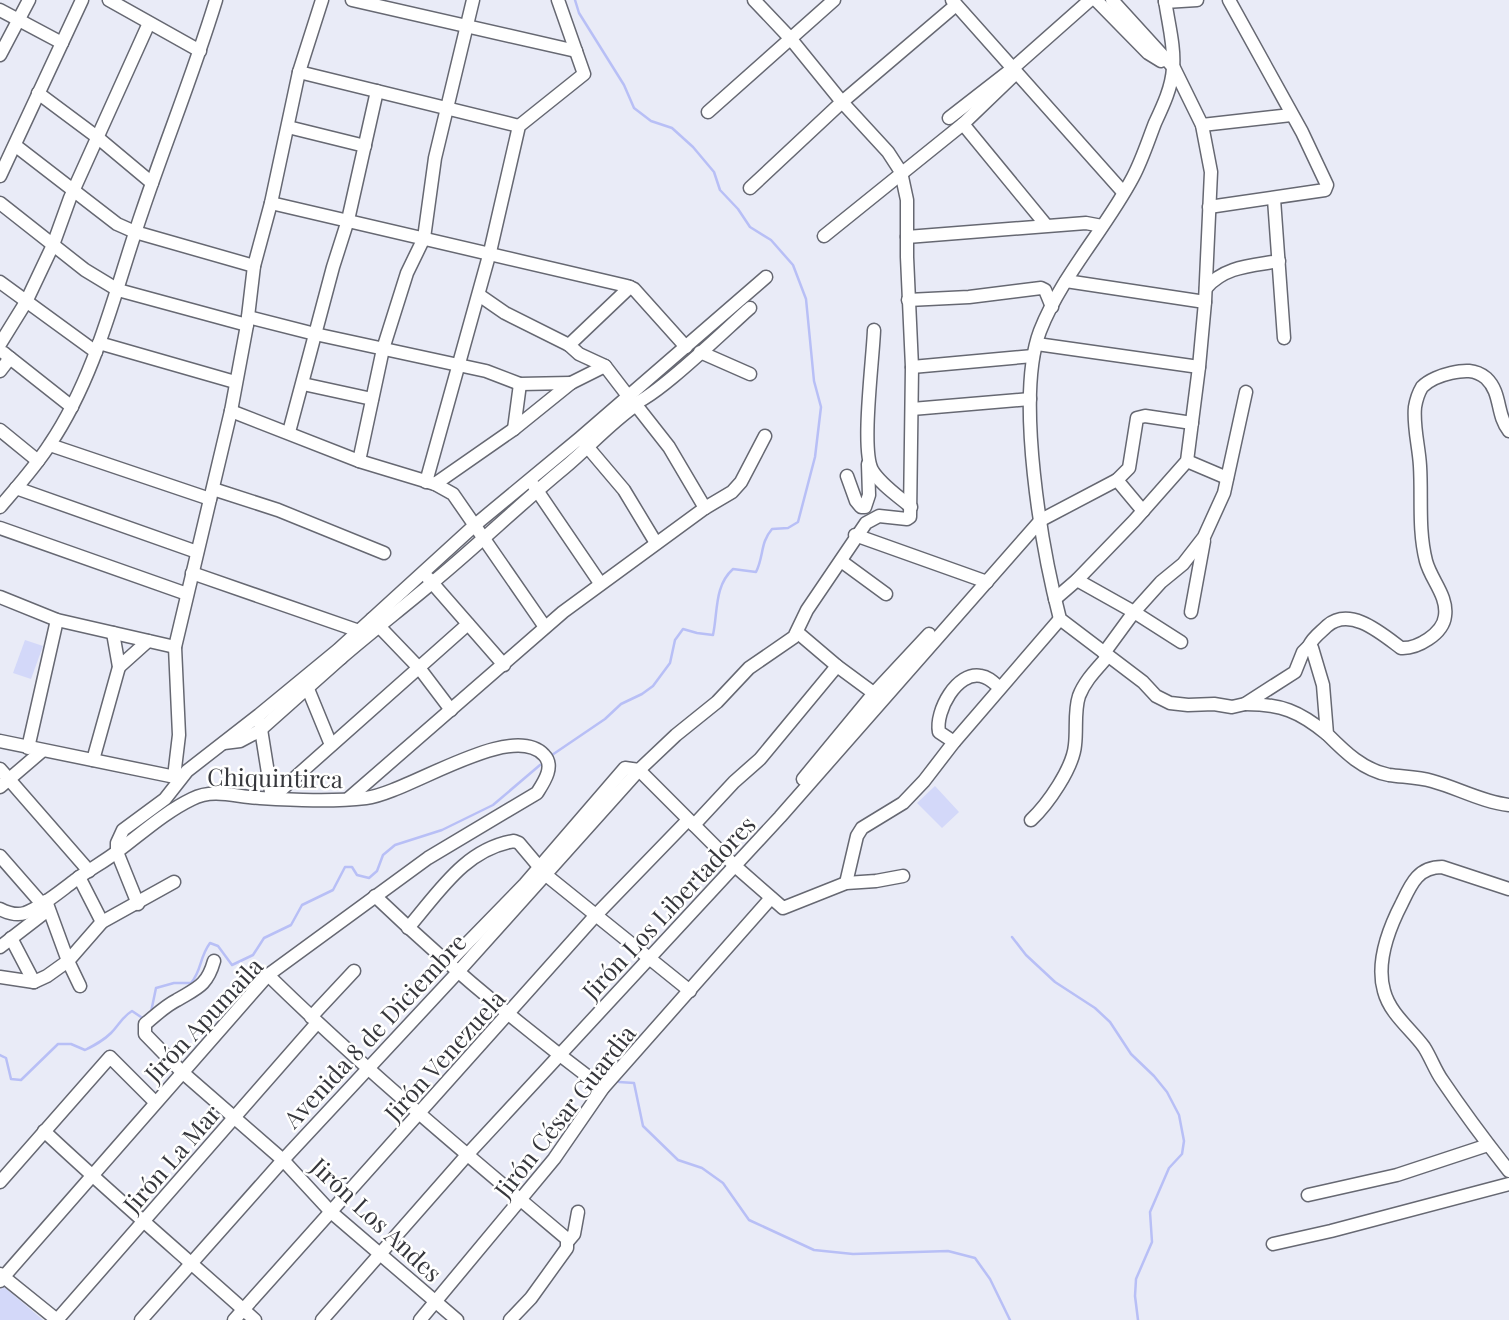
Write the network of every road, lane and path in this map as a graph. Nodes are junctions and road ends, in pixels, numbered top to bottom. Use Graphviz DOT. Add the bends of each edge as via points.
graph roads {
  1 [pos="29,0"];
  2 [pos="82,0"];
  3 [pos="109,0"];
  4 [pos="216,0"];
  5 [pos="322,0"];
  6 [pos="352,0"];
  7 [pos="473,0"];
  8 [pos="558,0"];
  9 [pos="754,0"];
  10 [pos="834,0"];
  11 [pos="1090,0"];
  12 [pos="1096,0"];
  13 [pos="1112,0"];
  14 [pos="1197,0"];
  15 [pos="1229,0"];
  16 [pos="1165,1"];
  17 [pos="954,2"];
  18 [pos="0,10"];
  19 [pos="18,20"];
  20 [pos="149,23"];
  21 [pos="468,26"];
  22 [pos="790,38"];
  23 [pos="62,43"];
  24 [pos="200,51"];
  25 [pos="576,51"];
  26 [pos="0,55"];
  27 [pos="1174,68"];
  28 [pos="1014,71"];
  29 [pos="299,72"];
  30 [pos="377,91"];
  31 [pos="38,93"];
  32 [pos="842,102"];
  33 [pos="446,108"];
  34 [pos="708,112"];
  35 [pos="1291,115"];
  36 [pos="949,118"];
  37 [pos="963,124"];
  38 [pos="1202,125"];
  39 [pos="519,126"];
  40 [pos="288,127"];
  41 [pos="97,137"];
  42 [pos="16,146"];
  43 [pos="365,146"];
  44 [pos="4,158"];
  45 [pos="901,172"];
  46 [pos="0,176"];
  47 [pos="152,183"];
  48 [pos="750,188"];
  49 [pos="75,191"];
  50 [pos="1123,192"];
  51 [pos="1274,199"];
  52 [pos="0,203"];
  53 [pos="271,203"];
  54 [pos="1209,207"];
  55 [pos="348,220"];
  56 [pos="1046,225"];
  57 [pos="1102,226"];
  58 [pos="135,232"];
  59 [pos="824,236"];
  60 [pos="424,237"];
  61 [pos="907,237"];
  62 [pos="53,245"];
  63 [pos="490,253"];
  64 [pos="1279,261"];
  65 [pos="254,266"];
  66 [pos="766,277"];
  67 [pos="1066,281"];
  68 [pos="0,282"];
  69 [pos="630,287"];
  70 [pos="1206,288"];
  71 [pos="118,290"];
  72 [pos="479,295"];
  73 [pos="908,300"];
  74 [pos="26,302"];
  75 [pos="1205,302"];
  76 [pos="1052,307"];
  77 [pos="750,308"];
  78 [pos="247,321"];
  79 [pos="874,330"];
  80 [pos="315,334"];
  81 [pos="1284,338"];
  82 [pos="0,344"];
  83 [pos="569,345"];
  84 [pos="686,347"];
  85 [pos="98,348"];
  86 [pos="0,349"];
  87 [pos="383,349"];
  88 [pos="1035,350"];
  89 [pos="700,352"];
  90 [pos="10,358"];
  91 [pos="458,365"];
  92 [pos="605,366"];
  93 [pos="912,367"];
  94 [pos="1199,367"];
  95 [pos="0,371"];
  96 [pos="750,374"];
  97 [pos="235,382"];
  98 [pos="571,383"];
  99 [pos="303,384"];
  100 [pos="520,384"];
  101 [pos="1245,393"];
  102 [pos="372,399"];
  103 [pos="1030,399"];
  104 [pos="628,402"];
  105 [pos="72,407"];
  106 [pos="912,410"];
  107 [pos="231,411"];
  108 [pos="1192,422"];
  109 [pos="513,429"];
  110 [pos="0,430"];
  111 [pos="1509,430"];
  112 [pos="289,432"];
  113 [pos="765,436"];
  114 [pos="585,443"];
  115 [pos="50,445"];
  116 [pos="868,460"];
  117 [pos="38,461"];
  118 [pos="359,461"];
  119 [pos="1187,461"];
  120 [pos="847,476"];
  121 [pos="1227,478"];
  122 [pos="1117,480"];
  123 [pos="430,483"];
  124 [pos="533,485"];
  125 [pos="16,488"];
  126 [pos="212,494"];
  127 [pos="0,506"];
  128 [pos="911,507"];
  129 [pos="705,508"];
  130 [pos="1143,511"];
  131 [pos="1041,520"];
  132 [pos="475,525"];
  133 [pos="0,528"];
  134 [pos="855,535"];
  135 [pos="483,536"];
  136 [pos="1204,537"];
  137 [pos="656,543"];
  138 [pos="197,552"];
  139 [pos="384,553"];
  140 [pos="841,561"];
  141 [pos="423,572"];
  142 [pos="192,573"];
  143 [pos="1077,580"];
  144 [pos="982,581"];
  145 [pos="432,583"];
  146 [pos="600,583"];
  147 [pos="187,594"];
  148 [pos="886,594"];
  149 [pos="1055,599"];
  150 [pos="1,601"];
  151 [pos="1135,612"];
  152 [pos="1191,612"];
  153 [pos="1060,619"];
  154 [pos="57,620"];
  155 [pos="375,622"];
  156 [pos="468,624"];
  157 [pos="545,626"];
  158 [pos="359,631"];
  159 [pos="797,632"];
  160 [pos="113,633"];
  161 [pos="148,641"];
  162 [pos="1181,642"];
  163 [pos="1309,646"];
  164 [pos="175,647"];
  165 [pos="340,654"];
  166 [pos="1106,654"];
  167 [pos="504,665"];
  168 [pos="837,666"];
  169 [pos="119,667"];
  170 [pos="420,669"];
  171 [pos="1000,688"];
  172 [pos="308,689"];
  173 [pos="878,696"];
  174 [pos="1244,704"];
  175 [pos="451,710"];
  176 [pos="259,715"];
  177 [pos="261,730"];
  178 [pos="1327,734"];
  179 [pos="0,741"];
  180 [pos="954,742"];
  181 [pos="224,743"];
  182 [pos="331,745"];
  183 [pos="534,747"];
  184 [pos="28,748"];
  185 [pos="42,751"];
  186 [pos="93,760"];
  187 [pos="0,769"];
  188 [pos="639,771"];
  189 [pos="177,778"];
  190 [pos="5,783"];
  191 [pos="272,798"];
  192 [pos="348,800"];
  193 [pos="1509,806"];
  194 [pos="1031,820"];
  195 [pos="691,822"];
  196 [pos="117,852"];
  197 [pos="0,856"];
  198 [pos="735,866"];
  199 [pos="542,870"];
  200 [pos="84,874"];
  201 [pos="903,876"];
  202 [pos="174,882"];
  203 [pos="846,883"];
  204 [pos="1509,889"];
  205 [pos="375,896"];
  206 [pos="771,898"];
  207 [pos="138,904"];
  208 [pos="45,905"];
  209 [pos="0,909"];
  210 [pos="595,915"];
  211 [pos="102,922"];
  212 [pos="408,928"];
  213 [pos="11,939"];
  214 [pos="0,947"];
  215 [pos="649,960"];
  216 [pos="68,961"];
  217 [pos="214,961"];
  218 [pos="453,968"];
  219 [pos="354,971"];
  220 [pos="268,975"];
  221 [pos="0,977"];
  222 [pos="34,982"];
  223 [pos="80,986"];
  224 [pos="690,991"];
  225 [pos="508,1015"];
  226 [pos="314,1020"];
  227 [pos="559,1055"];
  228 [pos="368,1067"];
  229 [pos="182,1072"];
  230 [pos="603,1088"];
  231 [pos="155,1102"];
  232 [pos="418,1114"];
  233 [pos="233,1118"];
  234 [pos="44,1131"];
  235 [pos="1488,1145"];
  236 [pos="467,1155"];
  237 [pos="283,1160"];
  238 [pos="1509,1171"];
  239 [pos="92,1177"];
  240 [pos="0,1182"];
  241 [pos="1509,1184"];
  242 [pos="1308,1195"];
  243 [pos="522,1201"];
  244 [pos="331,1212"];
  245 [pos="578,1212"];
  246 [pos="144,1222"];
  247 [pos="568,1244"];
  248 [pos="1273,1244"];
  249 [pos="381,1255"];
  250 [pos="191,1262"];
  251 [pos="1,1277"];
  252 [pos="436,1303"];
  253 [pos="244,1310"];
  254 [pos="57,1320"];
  255 [pos="141,1320"];
  256 [pos="234,1320"];
  257 [pos="255,1320"];
  258 [pos="322,1320"];
  259 [pos="420,1320"];
  260 [pos="457,1320"];
  261 [pos="510,1320"];
  1 -- 19 [label="street"];
  2 -- 23 [label="street"];
  3 -- 20 [label="street"];
  4 -- 24 [label="street"];
  5 -- 29 [label="street"];
  6 -- 21 [label="street"];
  7 -- 21 [label="street"];
  8 -- 25 [label="street"];
  9 -- 22 [label="street"];
  10 -- 22 [label="street"];
  11 -- 28 [label="street"];
  12 -- 27 [label="street" via="1148,53"];
  13 -- 27 [label="street"];
  14 -- 16 [label="street"];
  15 -- 35 [label="street"];
  16 -- 27 [label="street"];
  17 -- 28 [label="street"];
  17 -- 32 [label="street"];
  18 -- 19 [label="street"];
  19 -- 23 [label="street"];
  19 -- 26 [label="street"];
  20 -- 24 [label="street"];
  20 -- 41 [label="street"];
  21 -- 25 [label="street"];
  21 -- 33 [label="street"];
  22 -- 32 [label="street"];
  22 -- 34 [label="street"];
  23 -- 31 [label="street"];
  24 -- 47 [label="street"];
  25 -- 39 [label="street" via="584,74"];
  27 -- 38 [label="street"];
  27 -- 50 [label="street" via="1165,101"];
  28 -- 36 [label="street"];
  28 -- 37 [label="street"];
  28 -- 50 [label="street"];
  29 -- 30 [label="street"];
  29 -- 40 [label="street"];
  30 -- 33 [label="street"];
  30 -- 43 [label="street"];
  31 -- 41 [label="street"];
  31 -- 42 [label="street"];
  32 -- 45 [label="street"];
  32 -- 48 [label="street"];
  33 -- 39 [label="street"];
  33 -- 60 [label="street"];
  35 -- 38 [label="street"];
  35 -- 51 [label="street" via="1327,185 1325,190"];
  37 -- 45 [label="street"];
  37 -- 56 [label="street"];
  38 -- 54 [label="street" via="1211,172"];
  39 -- 63 [label="street"];
  40 -- 43 [label="street"];
  40 -- 53 [label="street"];
  41 -- 47 [label="street"];
  41 -- 49 [label="street"];
  42 -- 44 [label="street"];
  42 -- 49 [label="street"];
  43 -- 55 [label="street"];
  44 -- 46 [label="street"];
  45 -- 59 [label="street"];
  45 -- 61 [label="street"];
  47 -- 58 [label="street"];
  49 -- 58 [label="street"];
  49 -- 62 [label="street"];
  50 -- 57 [label="street"];
  51 -- 54 [label="street"];
  51 -- 64 [label="street"];
  52 -- 62 [label="street"];
  53 -- 55 [label="street"];
  53 -- 65 [label="street"];
  54 -- 70 [label="street"];
  55 -- 60 [label="street"];
  55 -- 80 [label="street"];
  56 -- 57 [label="street"];
  56 -- 61 [label="street"];
  57 -- 67 [label="street"];
  58 -- 65 [label="street"];
  58 -- 71 [label="street"];
  60 -- 63 [label="street"];
  60 -- 87 [label="street" via="407,273"];
  61 -- 73 [label="street"];
  62 -- 71 [label="street"];
  62 -- 74 [label="street"];
  63 -- 69 [label="street"];
  63 -- 72 [label="street"];
  64 -- 70 [label="street" via="1224,272"];
  64 -- 81 [label="street"];
  65 -- 78 [label="street"];
  66 -- 84 [label="street"];
  67 -- 75 [label="street"];
  67 -- 76 [label="street"];
  68 -- 74 [label="street"];
  69 -- 83 [label="street"];
  69 -- 84 [label="street"];
  70 -- 75 [label="street"];
  71 -- 78 [label="street"];
  71 -- 85 [label="street"];
  72 -- 83 [label="street"];
  72 -- 91 [label="street"];
  73 -- 76 [label="street" via="1041,288"];
  73 -- 93 [label="street"];
  74 -- 82 [label="street"];
  74 -- 85 [label="street"];
  75 -- 94 [label="street"];
  76 -- 88 [label="street"];
  77 -- 89 [label="street"];
  78 -- 80 [label="street"];
  78 -- 97 [label="street"];
  79 -- 116 [label="street"];
  80 -- 87 [label="street"];
  80 -- 99 [label="street"];
  83 -- 92 [label="street"];
  84 -- 104 [label="street"];
  85 -- 97 [label="street"];
  85 -- 105 [label="street"];
  86 -- 90 [label="street"];
  87 -- 91 [label="street"];
  87 -- 102 [label="street"];
  88 -- 93 [label="street"];
  88 -- 94 [label="street"];
  88 -- 103 [label="street"];
  89 -- 96 [label="street"];
  89 -- 104 [label="street"];
  90 -- 95 [label="street"];
  90 -- 105 [label="street"];
  91 -- 100 [label="street"];
  91 -- 123 [label="street"];
  92 -- 98 [label="street"];
  92 -- 104 [label="street"];
  93 -- 106 [label="street"];
  94 -- 108 [label="street"];
  97 -- 107 [label="street"];
  98 -- 100 [label="street"];
  98 -- 109 [label="street"];
  99 -- 102 [label="street"];
  99 -- 112 [label="street"];
  100 -- 109 [label="street"];
  101 -- 121 [label="street"];
  102 -- 118 [label="street"];
  103 -- 106 [label="street"];
  103 -- 131 [label="street"];
  104 -- 114 [label="street"];
  104 -- 114 [label="street" via="620,417"];
  104 -- 129 [label="street" via="669,447"];
  105 -- 115 [label="street"];
  106 -- 128 [label="street"];
  107 -- 112 [label="street"];
  107 -- 126 [label="street"];
  108 -- 119 [label="street"];
  108 -- 122 [label="street" via="1137,418 1129,468"];
  109 -- 123 [label="street"];
  110 -- 117 [label="street"];
  111 -- 163 [label="street" via="1493,387 1479,373 1458,371 1423,387 1415,407 1420,536 1427,565 1443,598 1443,624 1414,647 1401,648 1359,621 1342,618 1315,636"];
  112 -- 118 [label="street"];
  113 -- 129 [label="street" via="741,482"];
  114 -- 124 [label="street"];
  114 -- 137 [label="street" via="624,490"];
  115 -- 117 [label="street"];
  115 -- 126 [label="street"];
  116 -- 120 [label="street" via="865,507 856,501"];
  116 -- 128 [label="street" via="878,478"];
  117 -- 125 [label="street"];
  118 -- 123 [label="street"];
  119 -- 121 [label="street"];
  119 -- 130 [label="street"];
  121 -- 136 [label="street"];
  122 -- 130 [label="street"];
  122 -- 131 [label="street"];
  123 -- 132 [label="street" via="453,494"];
  124 -- 132 [label="street"];
  124 -- 135 [label="street"];
  124 -- 146 [label="street"];
  125 -- 127 [label="street"];
  125 -- 138 [label="street"];
  126 -- 138 [label="street"];
  126 -- 139 [label="street" via="278,510"];
  128 -- 134 [label="street" via="907,519 879,516"];
  129 -- 137 [label="street"];
  130 -- 143 [label="street"];
  131 -- 144 [label="street, Jirón Los Libertadores"];
  131 -- 149 [label="street"];
  132 -- 135 [label="street"];
  132 -- 141 [label="street"];
  133 -- 147 [label="street"];
  134 -- 140 [label="street"];
  134 -- 144 [label="street"];
  135 -- 145 [label="street"];
  135 -- 157 [label="street"];
  136 -- 151 [label="street"];
  136 -- 152 [label="street"];
  137 -- 146 [label="street"];
  138 -- 142 [label="street"];
  140 -- 148 [label="street"];
  140 -- 159 [label="street"];
  141 -- 145 [label="street"];
  141 -- 155 [label="street"];
  142 -- 147 [label="street"];
  142 -- 158 [label="street"];
  143 -- 149 [label="street"];
  143 -- 151 [label="street"];
  144 -- 173 [label="street, Jirón Los Libertadores"];
  145 -- 155 [label="street"];
  145 -- 156 [label="street"];
  146 -- 157 [label="street"];
  147 -- 164 [label="street"];
  149 -- 153 [label="street"];
  150 -- 154 [label="street"];
  151 -- 162 [label="street"];
  151 -- 166 [label="street"];
  153 -- 166 [label="street"];
  153 -- 171 [label="street"];
  154 -- 160 [label="street"];
  154 -- 184 [label="street"];
  155 -- 158 [label="street"];
  155 -- 165 [label="street"];
  155 -- 170 [label="street"];
  156 -- 167 [label="street"];
  156 -- 170 [label="street"];
  157 -- 167 [label="street"];
  158 -- 165 [label="street"];
  159 -- 168 [label="street"];
  159 -- 188 [label="street" via="749,668"];
  160 -- 161 [label="street"];
  160 -- 169 [label="street"];
  161 -- 164 [label="street"];
  161 -- 169 [label="street"];
  163 -- 174 [label="street" via="1294,672"];
  163 -- 178 [label="street" via="1323,685"];
  164 -- 189 [label="street"];
  165 -- 172 [label="street"];
  165 -- 176 [label="street"];
  166 -- 174 [label="street" via="1170,703"];
  166 -- 194 [label="street" via="1080,695 1069,763 1044,807"];
  167 -- 175 [label="street"];
  168 -- 173 [label="street"];
  168 -- 195 [label="street, Jirón Venezuela" via="760,759"];
  169 -- 186 [label="street"];
  170 -- 175 [label="street"];
  170 -- 182 [label="street"];
  171 -- 180 [label="street"];
  171 -- 180 [label="street" via="983,676 962,680 937,722 939,732"];
  172 -- 177 [label="street"];
  172 -- 182 [label="street"];
  173 -- 198 [label="street, Jirón Los Libertadores"];
  174 -- 178 [label="street" via="1283,707"];
  175 -- 192 [label="street"];
  176 -- 177 [label="street"];
  176 -- 181 [label="street"];
  177 -- 181 [label="street"];
  177 -- 191 [label="street"];
  178 -- 193 [label="street" via="1361,764 1380,773 1433,781"];
  179 -- 184 [label="street"];
  180 -- 203 [label="street" via="902,803 862,828 856,836"];
  181 -- 189 [label="street"];
  182 -- 191 [label="street"];
  183 -- 192 [label="street, Chiquintirca" via="504,746 379,796"];
  183 -- 205 [label="street, Jirón Apumaila" via="549,762 537,793 428,858"];
  184 -- 185 [label="street"];
  185 -- 186 [label="street"];
  185 -- 190 [label="street"];
  186 -- 189 [label="street"];
  187 -- 190 [label="street"];
  188 -- 195 [label="street"];
  188 -- 199 [label="street"];
  189 -- 196 [label="street" via="165,799 123,830"];
  190 -- 200 [label="street"];
  191 -- 192 [label="street, Chiquintirca"];
  191 -- 196 [label="street, Chiquintirca" via="206,793 139,833"];
  195 -- 198 [label="street"];
  195 -- 210 [label="street, Jirón Venezuela"];
  196 -- 200 [label="street, Chiquintirca"];
  196 -- 207 [label="street"];
  197 -- 208 [label="street"];
  198 -- 206 [label="street"];
  198 -- 215 [label="street, Jirón Los Libertadores"];
  199 -- 210 [label="street"];
  199 -- 212 [label="street" via="514,841 482,851 468,859"];
  199 -- 218 [label="street, Avenida 8 de Diciembre"];
  200 -- 208 [label="street, Chiquintirca"];
  200 -- 211 [label="street"];
  201 -- 203 [label="street"];
  202 -- 207 [label="street"];
  203 -- 206 [label="street" via="788,908"];
  204 -- 235 [label="street" via="1442,867 1419,874 1393,920 1381,976 1396,1014 1426,1050"];
  205 -- 212 [label="street"];
  205 -- 220 [label="street, Jirón Apumaila"];
  206 -- 224 [label="street, Jirón César Guardia"];
  207 -- 211 [label="street"];
  208 -- 209 [label="street, Chiquintirca" via="13,914"];
  208 -- 213 [label="street"];
  208 -- 216 [label="street"];
  210 -- 215 [label="street"];
  210 -- 225 [label="street, Jirón Venezuela"];
  211 -- 216 [label="street"];
  212 -- 218 [label="street"];
  213 -- 214 [label="street"];
  213 -- 222 [label="street"];
  215 -- 224 [label="street"];
  215 -- 227 [label="street, Jirón Los Libertadores"];
  216 -- 222 [label="street"];
  216 -- 223 [label="street"];
  217 -- 229 [label="street, Jirón Los Andes" via="202,985 145,1024 145,1034"];
  218 -- 225 [label="street"];
  218 -- 228 [label="street, Avenida 8 de Diciembre"];
  219 -- 226 [label="street, Jirón La Mar"];
  220 -- 226 [label="street"];
  220 -- 229 [label="street, Jirón Apumaila"];
  221 -- 222 [label="street"];
  224 -- 230 [label="street, Jirón César Guardia"];
  225 -- 227 [label="street"];
  225 -- 232 [label="street, Jirón Venezuela"];
  226 -- 228 [label="street"];
  226 -- 233 [label="street, Jirón La Mar"];
  227 -- 230 [label="street"];
  227 -- 236 [label="street, Jirón Los Libertadores"];
  228 -- 232 [label="street"];
  228 -- 237 [label="street, Avenida 8 de Diciembre"];
  229 -- 231 [label="street, Jirón Apumaila"];
  229 -- 233 [label="street, Jirón Los Andes"];
  230 -- 243 [label="street, Jirón César Guardia"];
  231 -- 234 [label="street" via="110,1057"];
  231 -- 239 [label="street, Jirón Apumaila"];
  232 -- 236 [label="street"];
  232 -- 244 [label="street, Jirón Venezuela"];
  233 -- 237 [label="street, Jirón Los Andes"];
  233 -- 246 [label="street, Jirón La Mar"];
  234 -- 239 [label="street"];
  234 -- 240 [label="street"];
  235 -- 238 [label="street"];
  235 -- 242 [label="street" via="1397,1175"];
  236 -- 243 [label="street"];
  236 -- 249 [label="street, Jirón Los Libertadores"];
  237 -- 244 [label="street, Jirón Los Andes"];
  237 -- 250 [label="street, Avenida 8 de Diciembre"];
  239 -- 246 [label="street"];
  239 -- 251 [label="street, Jirón Apumaila"];
  241 -- 248 [label="street"];
  243 -- 247 [label="street"];
  243 -- 252 [label="street, Jirón César Guardia"];
  244 -- 249 [label="street, Jirón Los Andes"];
  244 -- 253 [label="street, Jirón Venezuela"];
  245 -- 247 [label="street"];
  246 -- 250 [label="street"];
  246 -- 254 [label="street, Jirón La Mar"];
  247 -- 261 [label="street"];
  249 -- 252 [label="street, Jirón Los Andes"];
  249 -- 258 [label="street, Jirón Los Libertadores"];
  250 -- 253 [label="street"];
  250 -- 255 [label="street, Avenida 8 de Diciembre"];
  251 -- 254 [label="street"];
  252 -- 259 [label="street, Jirón César Guardia"];
  252 -- 260 [label="street, Jirón Los Andes"];
  253 -- 256 [label="street, Jirón Venezuela"];
  253 -- 257 [label="street"];
}
